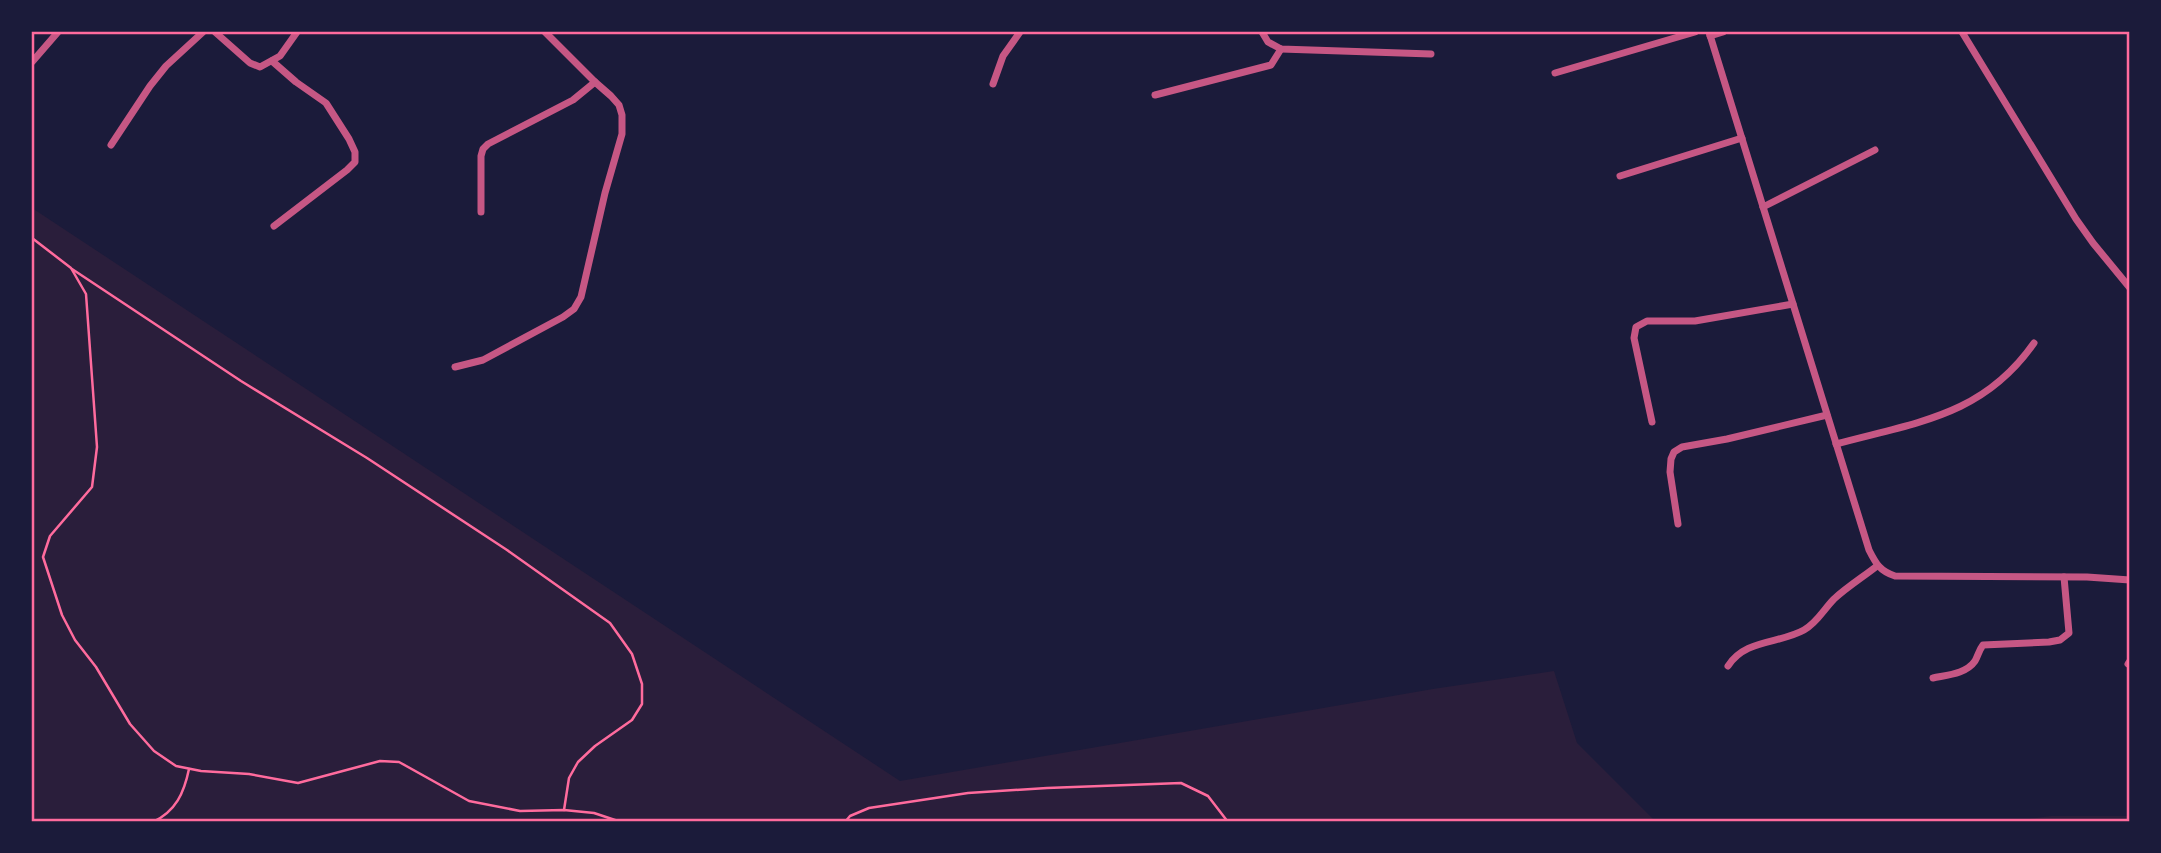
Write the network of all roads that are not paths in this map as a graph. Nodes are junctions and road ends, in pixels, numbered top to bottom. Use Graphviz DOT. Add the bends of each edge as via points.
graph roads {
  1 [pos="58,32"];
  2 [pos="203,32"];
  3 [pos="215,32"];
  4 [pos="297,32"];
  5 [pos="545,32"];
  6 [pos="1020,32"];
  7 [pos="1262,32"];
  8 [pos="1695,32"];
  9 [pos="1723,32"];
  10 [pos="1962,32"];
  11 [pos="1710,34"];
  12 [pos="1281,49"];
  13 [pos="1431,54"];
  14 [pos="272,61"];
  15 [pos="32,62"];
  16 [pos="1555,74"];
  17 [pos="595,82"];
  18 [pos="993,84"];
  19 [pos="1155,95"];
  20 [pos="1742,138"];
  21 [pos="111,145"];
  22 [pos="1875,150"];
  23 [pos="1620,176"];
  24 [pos="1763,207"];
  25 [pos="481,212"];
  26 [pos="274,226"];
  27 [pos="2130,288"];
  28 [pos="1793,304"];
  29 [pos="2034,343"];
  30 [pos="455,367"];
  31 [pos="1827,415"];
  32 [pos="1652,422"];
  33 [pos="1836,444"];
  34 [pos="1678,524"];
  35 [pos="1877,566"];
  36 [pos="2064,577"];
  37 [pos="2130,580"];
  38 [pos="1728,666"];
  39 [pos="1933,678"];
  1 -- 15 [label="street"];
  2 -- 21 [label="street" via="166,66"];
  3 -- 14 [label="street" via="254,66"];
  4 -- 14 [label="street"];
  5 -- 17 [label="street"];
  6 -- 18 [label="street" via="1003,57"];
  7 -- 12 [label="street"];
  8 -- 16 [label="street"];
  9 -- 11 [label="street"];
  10 -- 27 [label="street" via="2076,219"];
  11 -- 20 [label="street"];
  12 -- 13 [label="street"];
  12 -- 19 [label="street" via="1271,65"];
  14 -- 26 [label="street" via="327,103 355,152 355,162 347,170"];
  17 -- 25 [label="street" via="573,100 483,149"];
  17 -- 30 [label="street" via="619,105 622,134 581,297 563,317 483,360"];
  20 -- 23 [label="street"];
  20 -- 24 [label="street"];
  22 -- 24 [label="street"];
  24 -- 28 [label="street"];
  28 -- 31 [label="street"];
  28 -- 32 [label="street" via="1695,321 1647,321 1636,327 1634,338"];
  29 -- 33 [label="street" via="1998,383 1955,411"];
  31 -- 33 [label="street"];
  31 -- 34 [label="street" via="1674,452 1670,472"];
  33 -- 35 [label="street"];
  35 -- 36 [label="street" via="1895,576"];
  35 -- 38 [label="street" via="1840,594 1807,629 1757,644"];
  36 -- 37 [label="street"];
  36 -- 39 [label="street" via="2068,633 2060,640 1983,645 1974,662 1961,672"];
}
